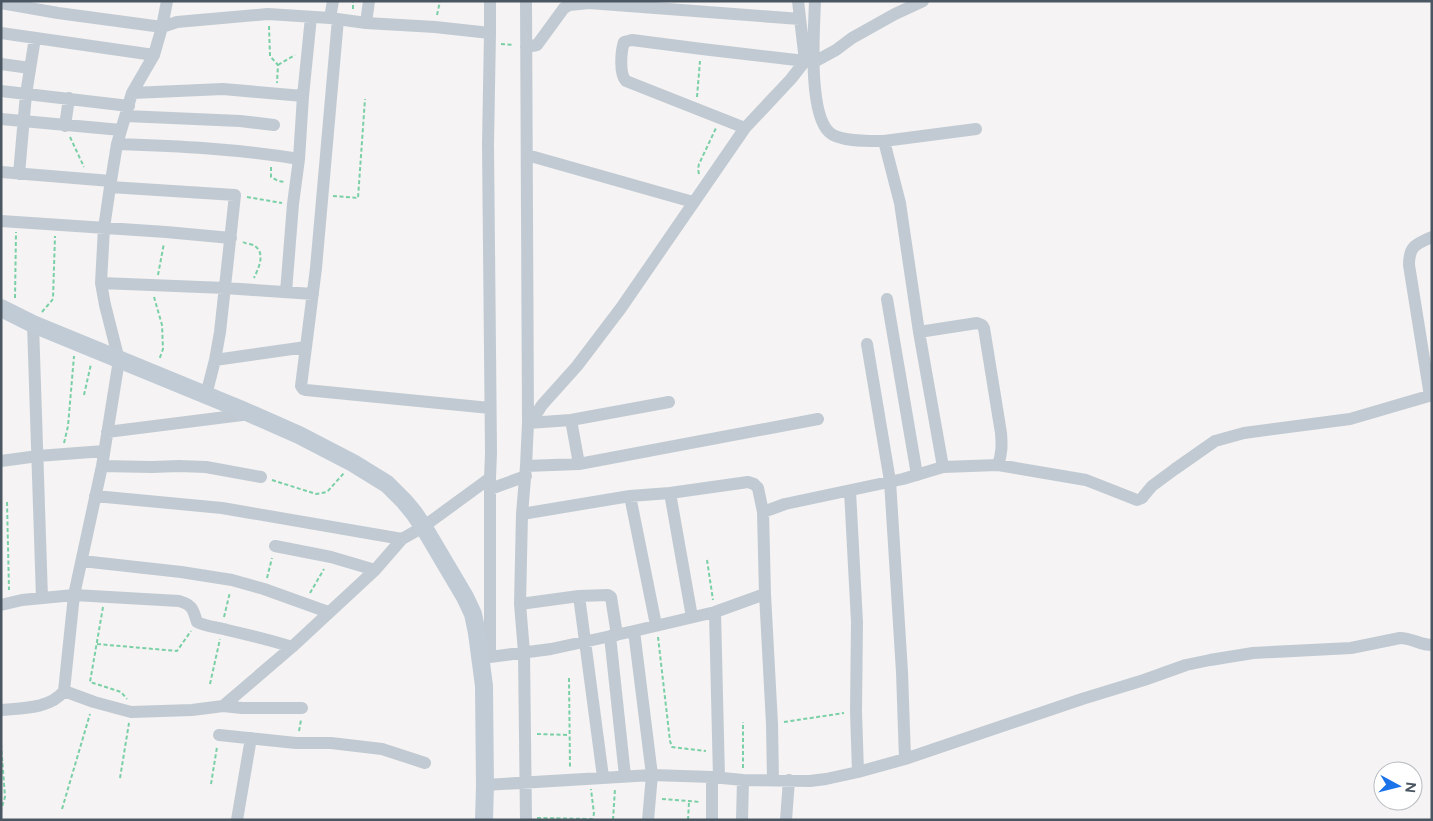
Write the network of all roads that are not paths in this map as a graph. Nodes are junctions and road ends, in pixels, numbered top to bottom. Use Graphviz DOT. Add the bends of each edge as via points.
graph roads {
  1 [pos="167,1"];
  2 [pos="333,1"];
  3 [pos="370,1"];
  4 [pos="490,1"];
  5 [pos="526,1"];
  6 [pos="798,1"];
  7 [pos="815,1"];
  8 [pos="923,1"];
  9 [pos="1,3"];
  10 [pos="311,17"];
  11 [pos="334,19"];
  12 [pos="800,19"];
  13 [pos="366,23"];
  14 [pos="162,27"];
  15 [pos="1,33"];
  16 [pos="35,38"];
  17 [pos="489,38"];
  18 [pos="526,46"];
  19 [pos="154,54"];
  20 [pos="809,61"];
  21 [pos="1,64"];
  22 [pos="30,68"];
  23 [pos="1,91"];
  24 [pos="26,94"];
  25 [pos="303,96"];
  26 [pos="69,98"];
  27 [pos="129,105"];
  28 [pos="1,119"];
  29 [pos="23,122"];
  30 [pos="274,125"];
  31 [pos="65,126"];
  32 [pos="745,128"];
  33 [pos="976,129"];
  34 [pos="121,130"];
  35 [pos="884,141"];
  36 [pos="117,144"];
  37 [pos="527,155"];
  38 [pos="299,159"];
  39 [pos="1,172"];
  40 [pos="19,174"];
  41 [pos="110,184"];
  42 [pos="693,202"];
  43 [pos="1,221"];
  44 [pos="104,228"];
  45 [pos="1432,237"];
  46 [pos="231,238"];
  47 [pos="101,283"];
  48 [pos="225,288"];
  49 [pos="286,292"];
  50 [pos="313,294"];
  51 [pos="887,299"];
  52 [pos="8,312"];
  53 [pos="33,324"];
  54 [pos="919,332"];
  55 [pos="866,344"];
  56 [pos="306,347"];
  57 [pos="119,360"];
  58 [pos="215,360"];
  59 [pos="206,395"];
  60 [pos="1431,395"];
  61 [pos="669,402"];
  62 [pos="490,408"];
  63 [pos="250,414"];
  64 [pos="818,419"];
  65 [pos="571,420"];
  66 [pos="530,423"];
  67 [pos="107,432"];
  68 [pos="104,451"];
  69 [pos="38,456"];
  70 [pos="1,461"];
  71 [pos="579,464"];
  72 [pos="998,465"];
  73 [pos="102,466"];
  74 [pos="944,467"];
  75 [pos="526,471"];
  76 [pos="917,475"];
  77 [pos="260,477"];
  78 [pos="890,481"];
  79 [pos="490,484"];
  80 [pos="850,491"];
  81 [pos="670,493"];
  82 [pos="95,496"];
  83 [pos="630,496"];
  84 [pos="763,512"];
  85 [pos="522,514"];
  86 [pos="423,527"];
  87 [pos="402,539"];
  88 [pos="275,546"];
  89 [pos="82,561"];
  90 [pos="375,570"];
  91 [pos="765,594"];
  92 [pos="74,595"];
  93 [pos="579,596"];
  94 [pos="42,598"];
  95 [pos="5,604"];
  96 [pos="520,604"];
  97 [pos="328,612"];
  98 [pos="714,612"];
  99 [pos="692,617"];
  100 [pos="656,625"];
  101 [pos="634,631"];
  102 [pos="613,636"];
  103 [pos="584,641"];
  104 [pos="1432,645"];
  105 [pos="292,647"];
  106 [pos="524,652"];
  107 [pos="486,658"];
  108 [pos="64,692"];
  109 [pos="223,706"];
  110 [pos="302,708"];
  111 [pos="1,710"];
  112 [pos="219,735"];
  113 [pos="251,738"];
  114 [pos="905,759"];
  115 [pos="425,763"];
  116 [pos="858,772"];
  117 [pos="652,775"];
  118 [pos="615,776"];
  119 [pos="715,778"];
  120 [pos="743,780"];
  121 [pos="773,780"];
  122 [pos="789,780"];
  123 [pos="525,783"];
  124 [pos="485,785"];
  125 [pos="526,819"];
  126 [pos="237,820"];
  127 [pos="484,820"];
  128 [pos="648,820"];
  129 [pos="712,820"];
  130 [pos="742,820"];
  131 [pos="786,820"];
  1 -- 14 [label="street"];
  2 -- 11 [label="street"];
  3 -- 13 [label="street"];
  4 -- 17 [label="street"];
  5 -- 18 [label="street"];
  6 -- 12 [label="street"];
  7 -- 20 [label="street"];
  8 -- 20 [label="street" via="852,38 836,50"];
  9 -- 14 [label="street"];
  10 -- 11 [label="street"];
  10 -- 14 [label="street" via="268,14 177,22"];
  10 -- 25 [label="street"];
  11 -- 13 [label="street"];
  11 -- 50 [label="street"];
  12 -- 18 [label="street" via="572,4 564,8 538,46"];
  12 -- 20 [label="street"];
  13 -- 17 [label="street" via="435,27"];
  14 -- 19 [label="street"];
  15 -- 16 [label="street"];
  16 -- 19 [label="street"];
  16 -- 22 [label="street"];
  17 -- 62 [label="street"];
  18 -- 37 [label="street"];
  19 -- 27 [label="street"];
  20 -- 32 [label="street"];
  20 -- 32 [label="street" via="632,40 624,42 622,73 626,81"];
  20 -- 35 [label="street" via="817,109 830,133 842,139"];
  21 -- 22 [label="street"];
  22 -- 24 [label="street"];
  23 -- 24 [label="street"];
  24 -- 26 [label="street"];
  24 -- 29 [label="street"];
  25 -- 27 [label="street" via="223,89"];
  25 -- 38 [label="street"];
  26 -- 27 [label="street"];
  26 -- 31 [label="street"];
  27 -- 30 [label="street"];
  27 -- 34 [label="street"];
  28 -- 29 [label="street"];
  29 -- 31 [label="street"];
  29 -- 40 [label="street"];
  31 -- 34 [label="street"];
  32 -- 42 [label="street"];
  33 -- 35 [label="street"];
  34 -- 36 [label="street"];
  35 -- 54 [label="street" via="900,203"];
  36 -- 38 [label="street" via="272,154"];
  36 -- 41 [label="street"];
  37 -- 42 [label="street"];
  37 -- 66 [label="street"];
  38 -- 49 [label="street"];
  39 -- 40 [label="street"];
  40 -- 41 [label="street" via="89,178"];
  41 -- 44 [label="street"];
  41 -- 46 [label="street" via="235,195"];
  42 -- 66 [label="street" via="621,308"];
  43 -- 44 [label="street"];
  44 -- 46 [label="street"];
  44 -- 47 [label="street"];
  45 -- 60 [label="street" via="1414,246 1409,256"];
  46 -- 48 [label="street"];
  47 -- 48 [label="street"];
  47 -- 57 [label="street"];
  48 -- 49 [label="street"];
  48 -- 58 [label="street"];
  49 -- 50 [label="street"];
  50 -- 56 [label="street"];
  51 -- 76 [label="street"];
  52 -- 53 [label="main road"];
  53 -- 57 [label="main road"];
  53 -- 69 [label="street"];
  54 -- 72 [label="street" via="977,323 984,328 1003,450"];
  54 -- 74 [label="street"];
  55 -- 78 [label="street"];
  56 -- 58 [label="street"];
  56 -- 62 [label="street" via="301,386 306,390"];
  57 -- 59 [label="main road"];
  57 -- 67 [label="street"];
  58 -- 59 [label="street"];
  59 -- 63 [label="main road"];
  60 -- 72 [label="street" via="1350,419 1244,433 1215,441 1175,468 1137,500 1086,480"];
  61 -- 65 [label="street"];
  62 -- 79 [label="street"];
  63 -- 67 [label="street"];
  63 -- 86 [label="main road" via="299,435 387,484"];
  64 -- 71 [label="street"];
  65 -- 66 [label="street"];
  65 -- 71 [label="street"];
  66 -- 75 [label="street"];
  67 -- 68 [label="street"];
  68 -- 69 [label="street"];
  68 -- 73 [label="street"];
  69 -- 70 [label="street"];
  69 -- 94 [label="street"];
  71 -- 75 [label="street"];
  72 -- 74 [label="street"];
  73 -- 77 [label="street" via="206,467"];
  73 -- 82 [label="street"];
  74 -- 76 [label="street"];
  75 -- 79 [label="street"];
  75 -- 85 [label="street"];
  76 -- 78 [label="street"];
  78 -- 80 [label="street"];
  78 -- 114 [label="street"];
  79 -- 86 [label="street"];
  79 -- 107 [label="street"];
  80 -- 84 [label="street" via="785,504"];
  80 -- 116 [label="street" via="857,622"];
  81 -- 83 [label="street"];
  81 -- 84 [label="street" via="748,482 758,488"];
  81 -- 99 [label="street"];
  82 -- 87 [label="street" via="222,508"];
  82 -- 89 [label="street"];
  83 -- 85 [label="street"];
  83 -- 100 [label="street"];
  84 -- 91 [label="street"];
  85 -- 96 [label="street"];
  86 -- 87 [label="street"];
  86 -- 107 [label="main road" via="465,597"];
  87 -- 90 [label="street"];
  88 -- 90 [label="street"];
  89 -- 92 [label="street"];
  89 -- 97 [label="street" via="232,580"];
  90 -- 97 [label="street"];
  91 -- 98 [label="street"];
  91 -- 121 [label="street"];
  92 -- 94 [label="street"];
  92 -- 105 [label="street" via="186,603 193,609 197,622 205,626"];
  92 -- 108 [label="street"];
  93 -- 96 [label="street"];
  93 -- 102 [label="street" via="611,597"];
  93 -- 103 [label="street"];
  94 -- 95 [label="street"];
  96 -- 106 [label="street"];
  97 -- 105 [label="street"];
  98 -- 99 [label="street"];
  98 -- 119 [label="street"];
  99 -- 100 [label="street"];
  100 -- 101 [label="street"];
  101 -- 102 [label="street"];
  101 -- 117 [label="street"];
  102 -- 103 [label="street"];
  102 -- 118 [label="street"];
  103 -- 106 [label="street"];
  103 -- 118 [label="street"];
  104 -- 114 [label="street" via="1400,638 1351,648 1253,653 1210,660"];
  105 -- 109 [label="street"];
  106 -- 107 [label="street"];
  106 -- 123 [label="street"];
  107 -- 124 [label="main road"];
  108 -- 109 [label="street" via="131,712"];
  108 -- 111 [label="street" via="54,701"];
  109 -- 110 [label="street"];
  112 -- 113 [label="street"];
  113 -- 115 [label="street" via="382,749"];
  113 -- 126 [label="street"];
  114 -- 116 [label="street"];
  116 -- 122 [label="street" via="810,781"];
  117 -- 118 [label="street"];
  117 -- 119 [label="street"];
  117 -- 128 [label="street"];
  118 -- 123 [label="street"];
  119 -- 120 [label="street"];
  119 -- 129 [label="street"];
  120 -- 121 [label="street"];
  120 -- 130 [label="street"];
  121 -- 122 [label="street"];
  122 -- 131 [label="street"];
  123 -- 124 [label="street"];
  123 -- 125 [label="street"];
  124 -- 127 [label="main road"];
}
